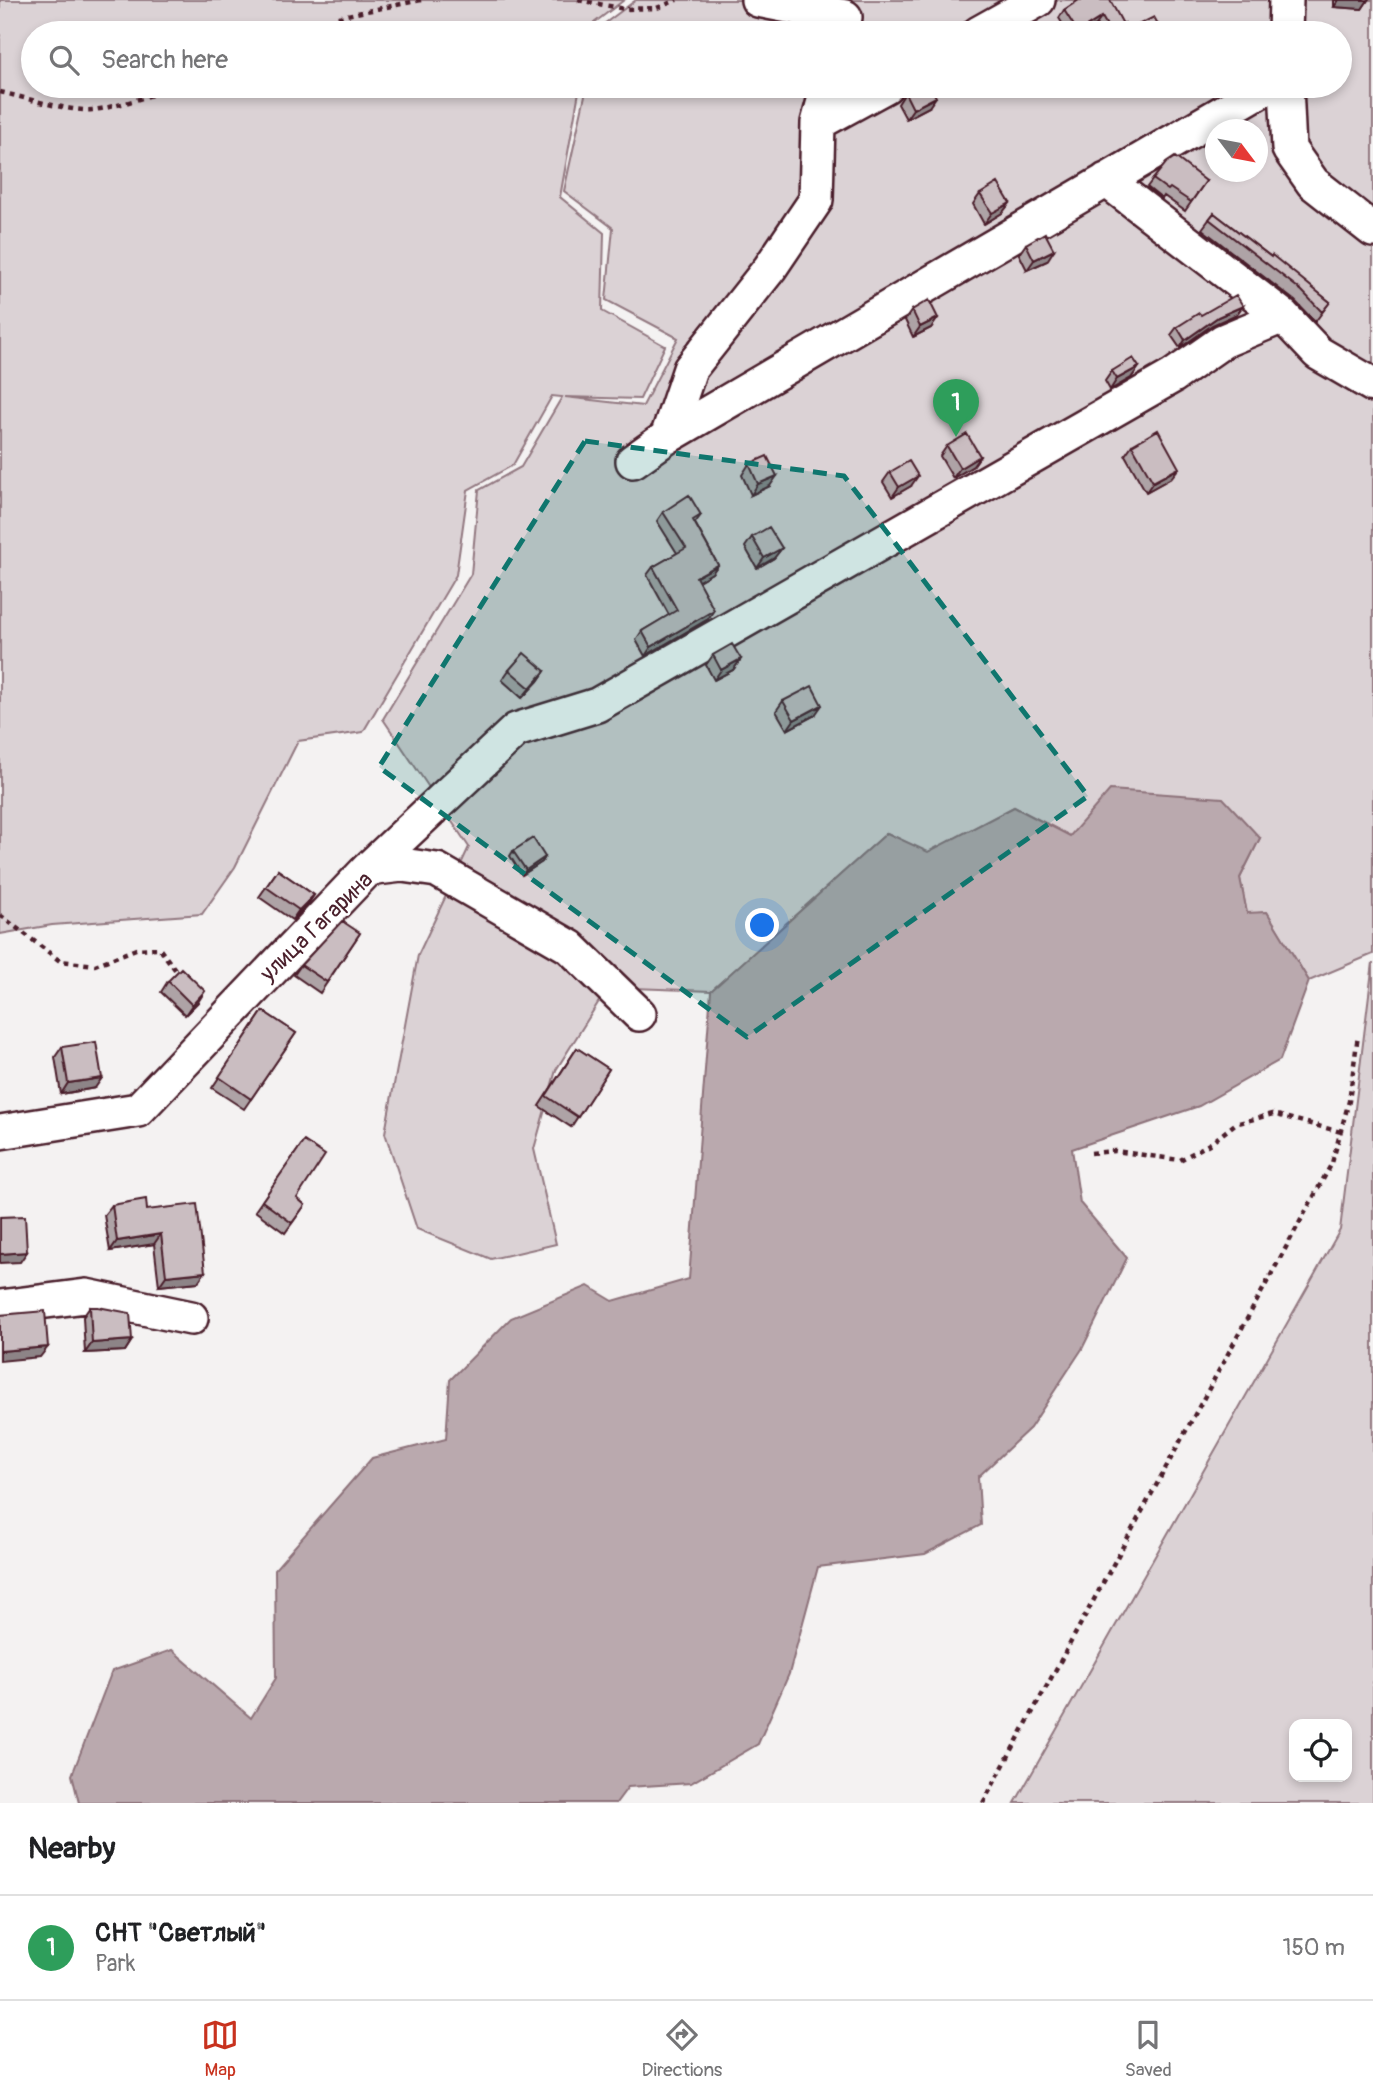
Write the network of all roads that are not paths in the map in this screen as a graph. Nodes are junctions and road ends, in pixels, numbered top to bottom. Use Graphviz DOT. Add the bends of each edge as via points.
graph roads {
  1 [pos="758,0"];
  2 [pos="1038,0"];
  3 [pos="1286,0"];
  4 [pos="845,17"];
  5 [pos="1000,21"];
  6 [pos="1286,21"];
  7 [pos="825,98"];
  8 [pos="864,98"];
  9 [pos="1247,98"];
  10 [pos="1287,98"];
  11 [pos="818,123"];
  12 [pos="1106,180"];
  13 [pos="1373,230"];
  14 [pos="1283,316"];
  15 [pos="1373,385"];
  16 [pos="667,437"];
  17 [pos="633,461"];
  18 [pos="368,869"];
  19 [pos="639,1014"];
  20 [pos="0,1132"];
  21 [pos="0,1307"];
  22 [pos="191,1318"];
  1 -- 4 [label="street"];
  2 -- 5 [label="street"];
  3 -- 6 [label="street"];
  7 -- 11 [label="street"];
  8 -- 11 [label="street"];
  9 -- 12 [label="street"];
  10 -- 13 [label="street" via="1289,149 1313,183"];
  11 -- 16 [label="street" via="816,200 770,268 690,369"];
  12 -- 14 [label="street"];
  12 -- 16 [label="street"];
  14 -- 15 [label="street" via="1318,353"];
  14 -- 18 [label="street" via="1223,341 1173,376 597,705 516,730"];
  16 -- 17 [label="street"];
  18 -- 19 [label="street, улица Гагарина" via="402,865 437,870 570,947"];
  18 -- 20 [label="street, улица Гагарина" via="138,1110"];
  21 -- 22 [label="street" via="86,1296"];
}
